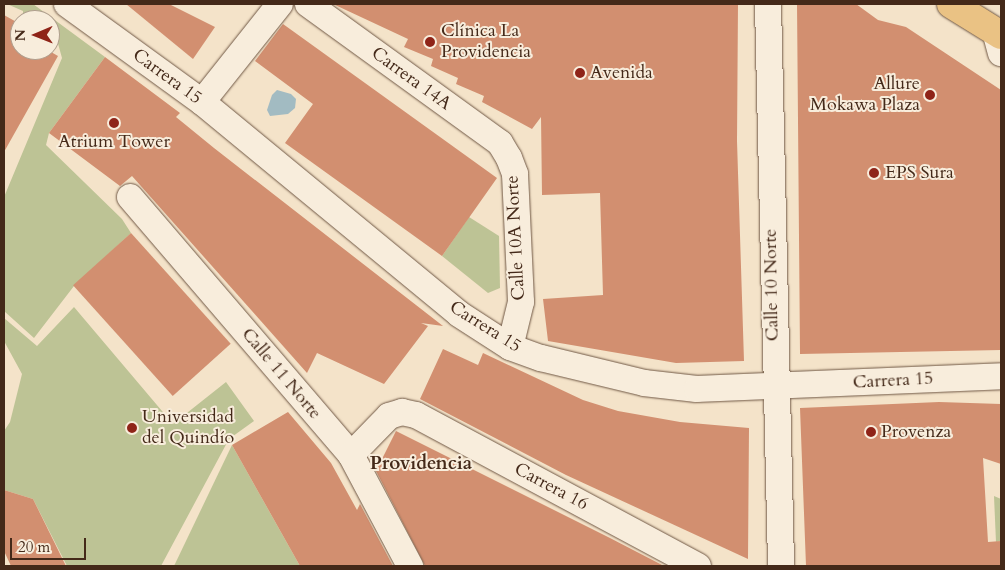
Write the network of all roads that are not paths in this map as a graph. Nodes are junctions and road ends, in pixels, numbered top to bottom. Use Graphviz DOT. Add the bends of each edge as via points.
graph roads {
  1 [pos="67,4"];
  2 [pos="280,4"];
  3 [pos="308,4"];
  4 [pos="768,4"];
  5 [pos="951,4"];
  6 [pos="999,40"];
  7 [pos="202,102"];
  8 [pos="509,158"];
  9 [pos="130,197"];
  10 [pos="510,347"];
  11 [pos="1001,376"];
  12 [pos="775,388"];
  13 [pos="351,455"];
  14 [pos="410,566"];
  15 [pos="698,566"];
  16 [pos="781,566"];
  1 -- 7 [label="street, Carrera 15"];
  2 -- 7 [label="street"];
  3 -- 8 [label="street, Carrera 14A" via="500,144"];
  4 -- 12 [label="street, Calle 10 Norte"];
  5 -- 6 [label="main road"];
  7 -- 10 [label="street, Carrera 15" via="459,314"];
  8 -- 10 [label="street, Calle 10A Norte" via="516,174 521,302"];
  9 -- 13 [label="street, Calle 11 Norte"];
  10 -- 12 [label="street, Carrera 15" via="541,358 672,388"];
  11 -- 12 [label="street, Carrera 15"];
  12 -- 16 [label="street, Calle 10 Norte"];
  13 -- 14 [label="street, Calle 11 Norte"];
  13 -- 15 [label="street, Carrera 16" via="388,416 402,412 416,415"];
}
